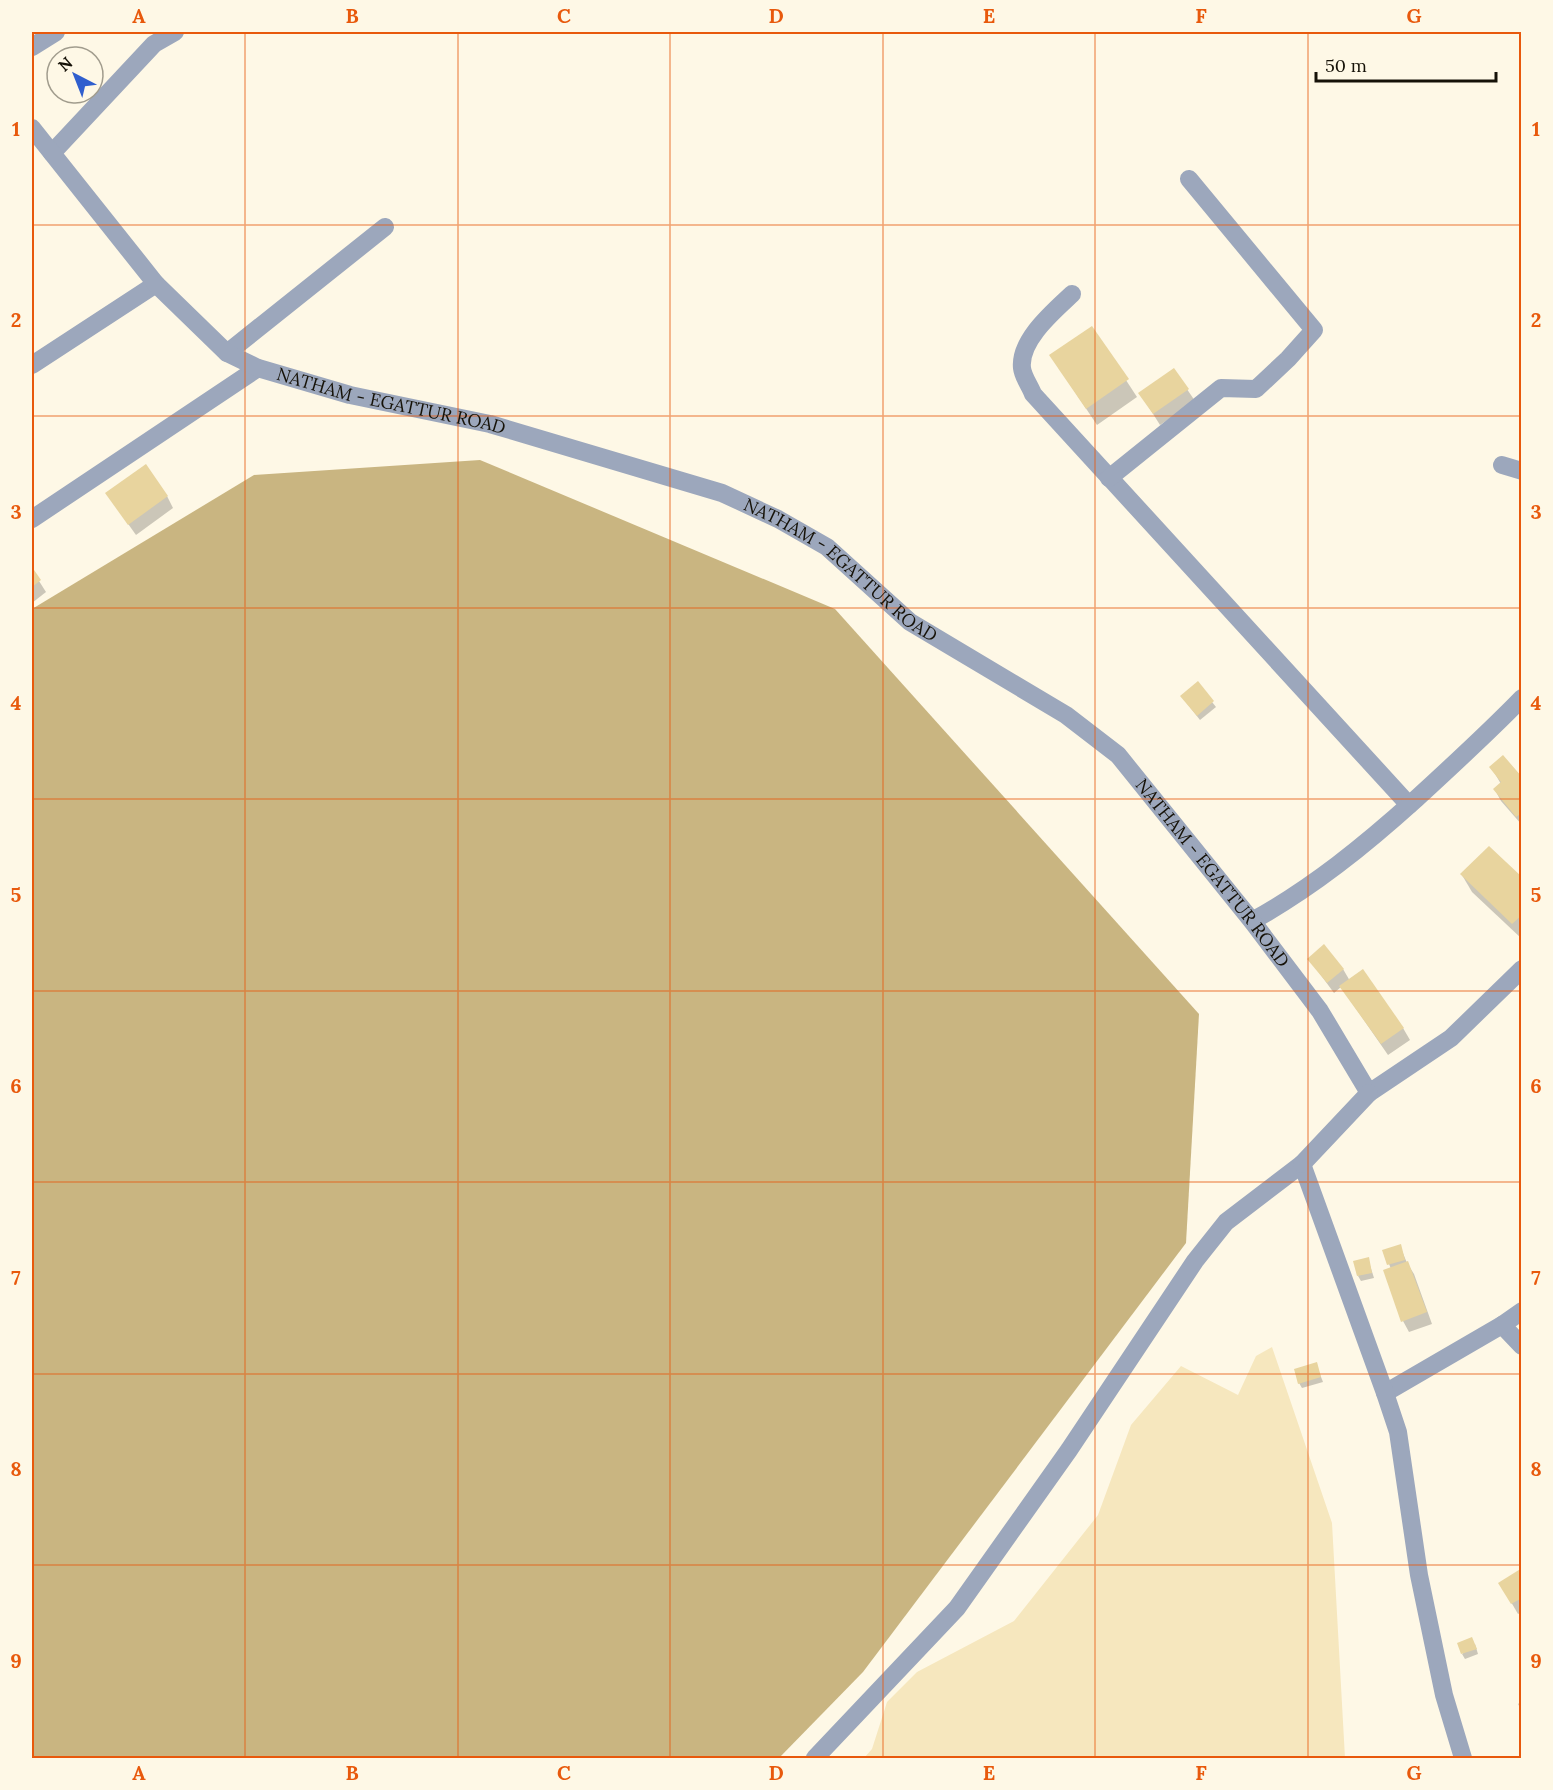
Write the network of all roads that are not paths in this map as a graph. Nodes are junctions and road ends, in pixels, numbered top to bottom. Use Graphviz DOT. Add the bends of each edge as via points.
graph roads {
  1 [pos="56,32"];
  2 [pos="175,32"];
  3 [pos="32,47"];
  4 [pos="32,128"];
  5 [pos="52,153"];
  6 [pos="1189,179"];
  7 [pos="385,227"];
  8 [pos="156,284"];
  9 [pos="1072,294"];
  10 [pos="227,353"];
  11 [pos="32,365"];
  12 [pos="258,368"];
  13 [pos="1502,465"];
  14 [pos="1521,471"];
  15 [pos="1109,478"];
  16 [pos="32,519"];
  17 [pos="1521,698"];
  18 [pos="1409,805"];
  19 [pos="1252,921"];
  20 [pos="1521,969"];
  21 [pos="1369,1094"];
  22 [pos="1302,1164"];
  23 [pos="1521,1311"];
  24 [pos="1502,1325"];
  25 [pos="1521,1346"];
  26 [pos="1385,1393"];
  27 [pos="815,1758"];
  28 [pos="1463,1758"];
  1 -- 3 [label="street"];
  2 -- 5 [label="street" via="154,45"];
  4 -- 5 [label="street, NATHAM - EGATTUR ROAD"];
  5 -- 8 [label="street, NATHAM - EGATTUR ROAD"];
  6 -- 15 [label="street" via="1314,330 1256,389 1221,388"];
  7 -- 10 [label="street"];
  8 -- 10 [label="street, NATHAM - EGATTUR ROAD"];
  8 -- 11 [label="street"];
  9 -- 15 [label="street" via="1040,324 1022,357 1022,371 1034,394"];
  10 -- 12 [label="street, NATHAM - EGATTUR ROAD"];
  12 -- 16 [label="street"];
  12 -- 19 [label="street, NATHAM - EGATTUR ROAD" via="350,395 490,424 722,493 778,519 827,548 910,622 1065,715 1118,755"];
  13 -- 14 [label="street"];
  15 -- 18 [label="street"];
  17 -- 18 [label="street"];
  18 -- 19 [label="street" via="1356,852 1286,903"];
  19 -- 21 [label="street, NATHAM - EGATTUR ROAD" via="1320,1011"];
  20 -- 21 [label="street" via="1451,1038"];
  21 -- 22 [label="street"];
  22 -- 26 [label="street"];
  22 -- 27 [label="street" via="1226,1222 1195,1261 957,1608"];
  23 -- 24 [label="street"];
  24 -- 25 [label="street"];
  24 -- 26 [label="street"];
  26 -- 28 [label="street" via="1398,1432 1419,1575 1444,1695"];
}
